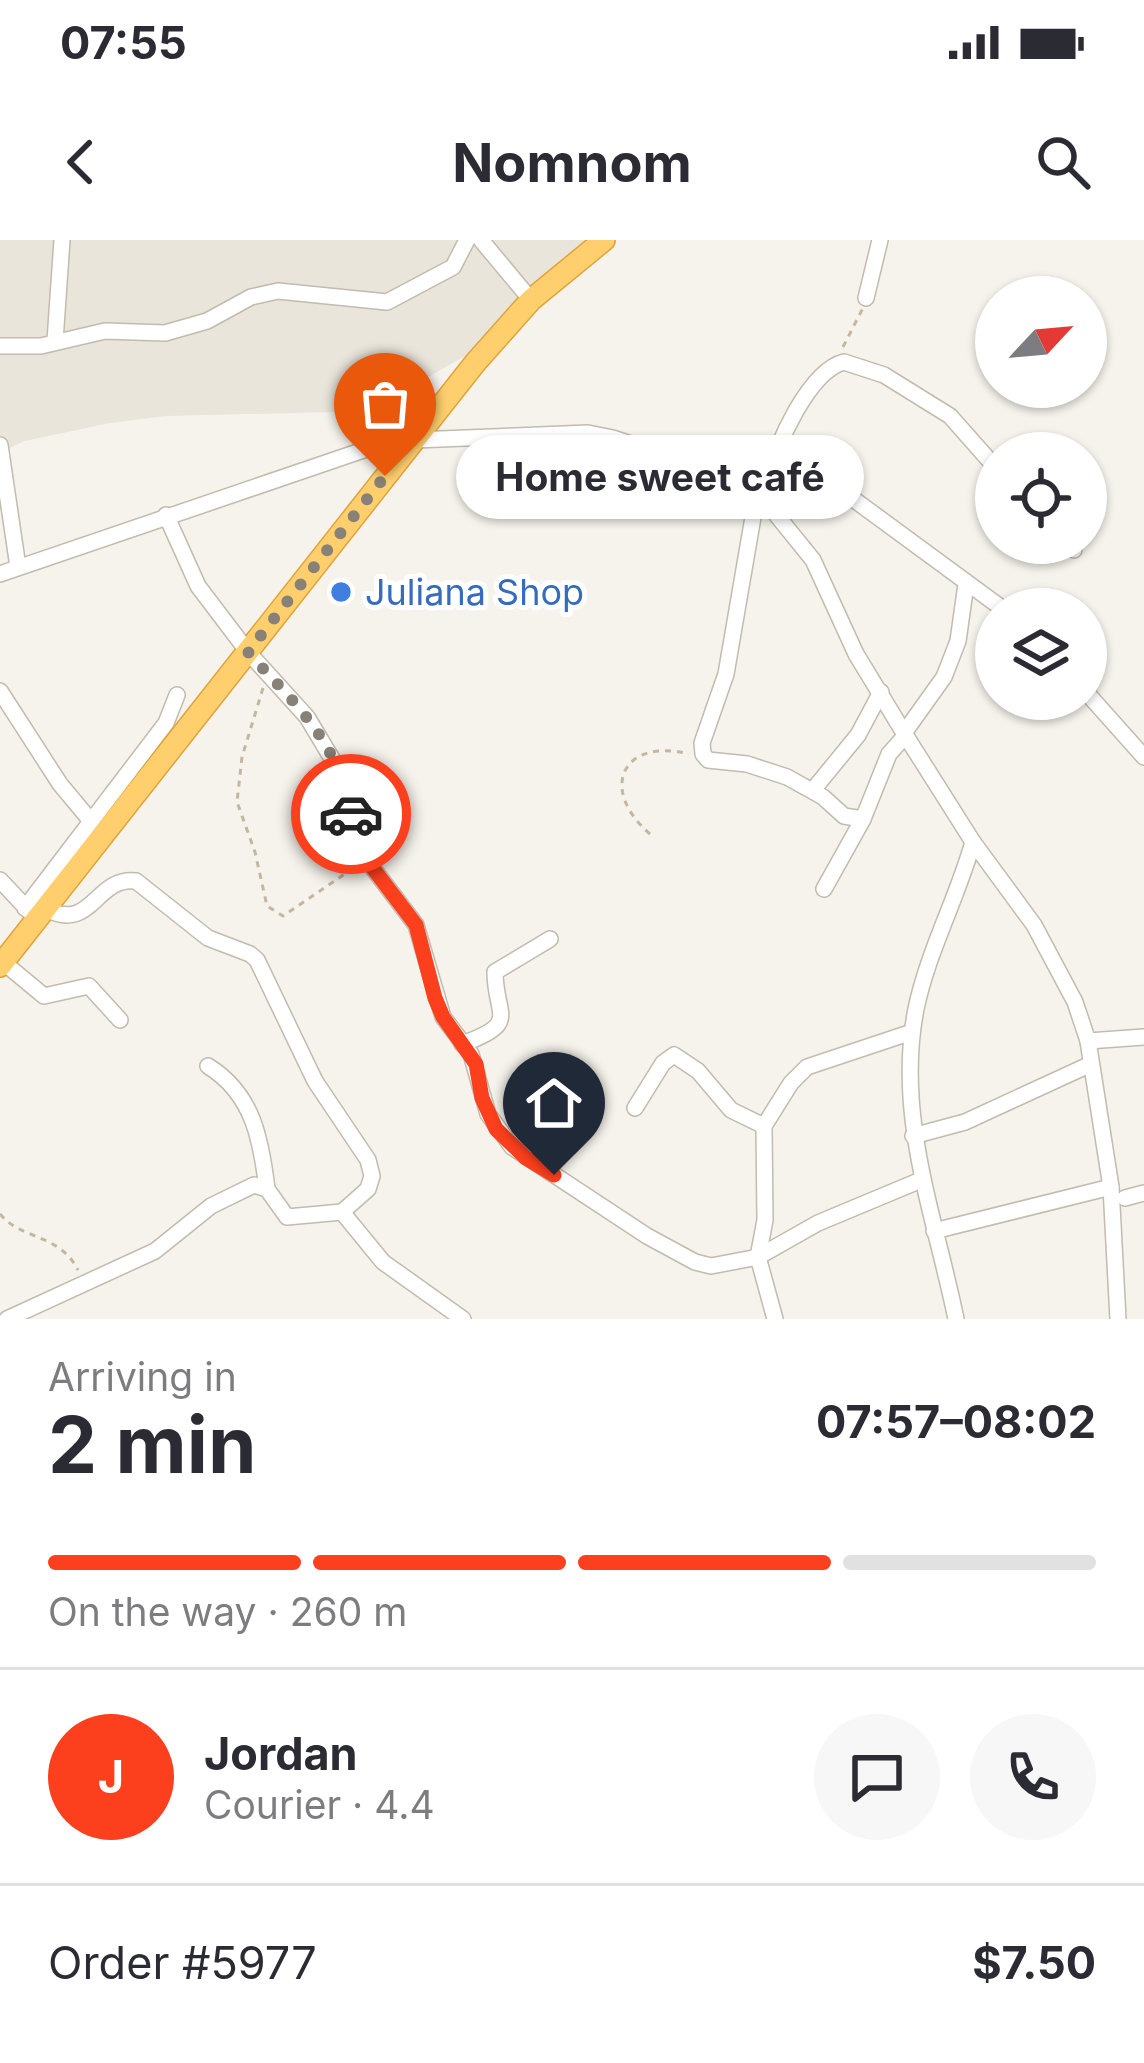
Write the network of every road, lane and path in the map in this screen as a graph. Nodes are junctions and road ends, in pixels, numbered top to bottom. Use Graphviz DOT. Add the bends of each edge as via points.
graph roads {
  1 [pos="62,240"];
  2 [pos="467,240"];
  3 [pos="481,240"];
  4 [pos="604,240"];
  5 [pos="880,240"];
  6 [pos="866,298"];
  7 [pos="531,300"];
  8 [pos="55,341"];
  9 [pos="0,346"];
  10 [pos="834,365"];
  11 [pos="412,441"];
  12 [pos="975,447"];
  13 [pos="1,451"];
  14 [pos="768,478"];
  15 [pos="740,480"];
  16 [pos="757,494"];
  17 [pos="166,515"];
  18 [pos="18,567"];
  19 [pos="0,574"];
  20 [pos="966,584"];
  21 [pos="975,590"];
  22 [pos="248,652"];
  23 [pos="268,674"];
  24 [pos="0,691"];
  25 [pos="881,692"];
  26 [pos="177,695"];
  27 [pos="1107,716"];
  28 [pos="904,735"];
  29 [pos="703,754"];
  30 [pos="1144,757"];
  31 [pos="813,790"];
  32 [pos="863,818"];
  33 [pos="90,820"];
  34 [pos="650,834"];
  35 [pos="973,842"];
  36 [pos="366,859"];
  37 [pos="0,880"];
  38 [pos="824,889"];
  39 [pos="36,912"];
  40 [pos="550,939"];
  41 [pos="1,964"];
  42 [pos="120,1020"];
  43 [pos="912,1032"];
  44 [pos="1144,1037"];
  45 [pos="1088,1041"];
  46 [pos="462,1044"];
  47 [pos="1091,1064"];
  48 [pos="208,1066"];
  49 [pos="634,1108"];
  50 [pos="764,1126"];
  51 [pos="913,1136"];
  52 [pos="921,1180"];
  53 [pos="1111,1186"];
  54 [pos="266,1189"];
  55 [pos="1144,1193"];
  56 [pos="1125,1198"];
  57 [pos="342,1212"];
  58 [pos="0,1214"];
  59 [pos="934,1231"];
  60 [pos="758,1257"];
  61 [pos="84,1282"];
  62 [pos="7,1319"];
  63 [pos="463,1319"];
  64 [pos="775,1319"];
  65 [pos="956,1319"];
  66 [pos="1118,1319"];
  1 -- 8 [label="street"];
  2 -- 8 [label="street" via="453,267 387,302 278,291 165,333 104,331"];
  3 -- 7 [label="street"];
  4 -- 7 [label="highway"];
  5 -- 6 [label="street"];
  6 -- 10 [label="path"];
  7 -- 11 [label="highway"];
  8 -- 9 [label="street"];
  10 -- 12 [label="street" via="855,365 912,392 963,428"];
  10 -- 14 [label="street" via="795,412"];
  11 -- 15 [label="street" via="588,433"];
  11 -- 17 [label="street" via="391,441"];
  11 -- 22 [label="highway"];
  13 -- 18 [label="street"];
  14 -- 15 [label="street"];
  14 -- 20 [label="street" via="856,501"];
  15 -- 16 [label="street"];
  16 -- 25 [label="street" via="813,560"];
  16 -- 29 [label="street" via="726,674"];
  17 -- 18 [label="street"];
  17 -- 22 [label="street" via="188,569"];
  18 -- 19 [label="street"];
  20 -- 21 [label="street"];
  20 -- 28 [label="street" via="944,677"];
  22 -- 23 [label="street"];
  22 -- 39 [label="highway"];
  23 -- 36 [label="street" via="337,767"];
  23 -- 36 [label="path" via="237,802 267,906 283,916 296,910"];
  24 -- 33 [label="street"];
  25 -- 28 [label="street"];
  25 -- 31 [label="street"];
  26 -- 33 [label="street" via="166,723"];
  27 -- 30 [label="street"];
  28 -- 32 [label="street"];
  28 -- 35 [label="street"];
  29 -- 31 [label="street"];
  29 -- 34 [label="path" via="659,750 621,777 625,806"];
  31 -- 32 [label="street" via="844,816"];
  32 -- 38 [label="street"];
  33 -- 39 [label="street"];
  35 -- 43 [label="street"];
  35 -- 45 [label="street" via="1034,925 1076,1001"];
  36 -- 46 [label="street" via="416,925 435,998"];
  37 -- 39 [label="street"];
  39 -- 41 [label="highway"];
  39 -- 57 [label="street" via="77,915 118,882 136,881 208,938 250,953 314,1081 368,1160 368,1189"];
  40 -- 46 [label="street" via="495,973 502,1019"];
  41 -- 42 [label="street" via="44,996 89,986"];
  43 -- 50 [label="street" via="807,1066"];
  43 -- 51 [label="street"];
  44 -- 45 [label="street"];
  45 -- 47 [label="street"];
  46 -- 60 [label="street" via="496,1129 526,1158 695,1262"];
  47 -- 51 [label="street" via="965,1122"];
  47 -- 53 [label="street"];
  48 -- 54 [label="street" via="241,1094 254,1119"];
  49 -- 50 [label="street" via="674,1055 731,1110"];
  50 -- 60 [label="street"];
  51 -- 52 [label="street"];
  52 -- 59 [label="street"];
  52 -- 60 [label="street" via="818,1222"];
  53 -- 59 [label="street"];
  53 -- 66 [label="street"];
  54 -- 57 [label="street" via="287,1217"];
  54 -- 61 [label="street" via="240,1190 155,1251"];
  55 -- 56 [label="street"];
  57 -- 63 [label="street" via="383,1262"];
  58 -- 61 [label="path" via="72,1257"];
  59 -- 65 [label="street"];
  60 -- 64 [label="street"];
  61 -- 62 [label="street"];
}
